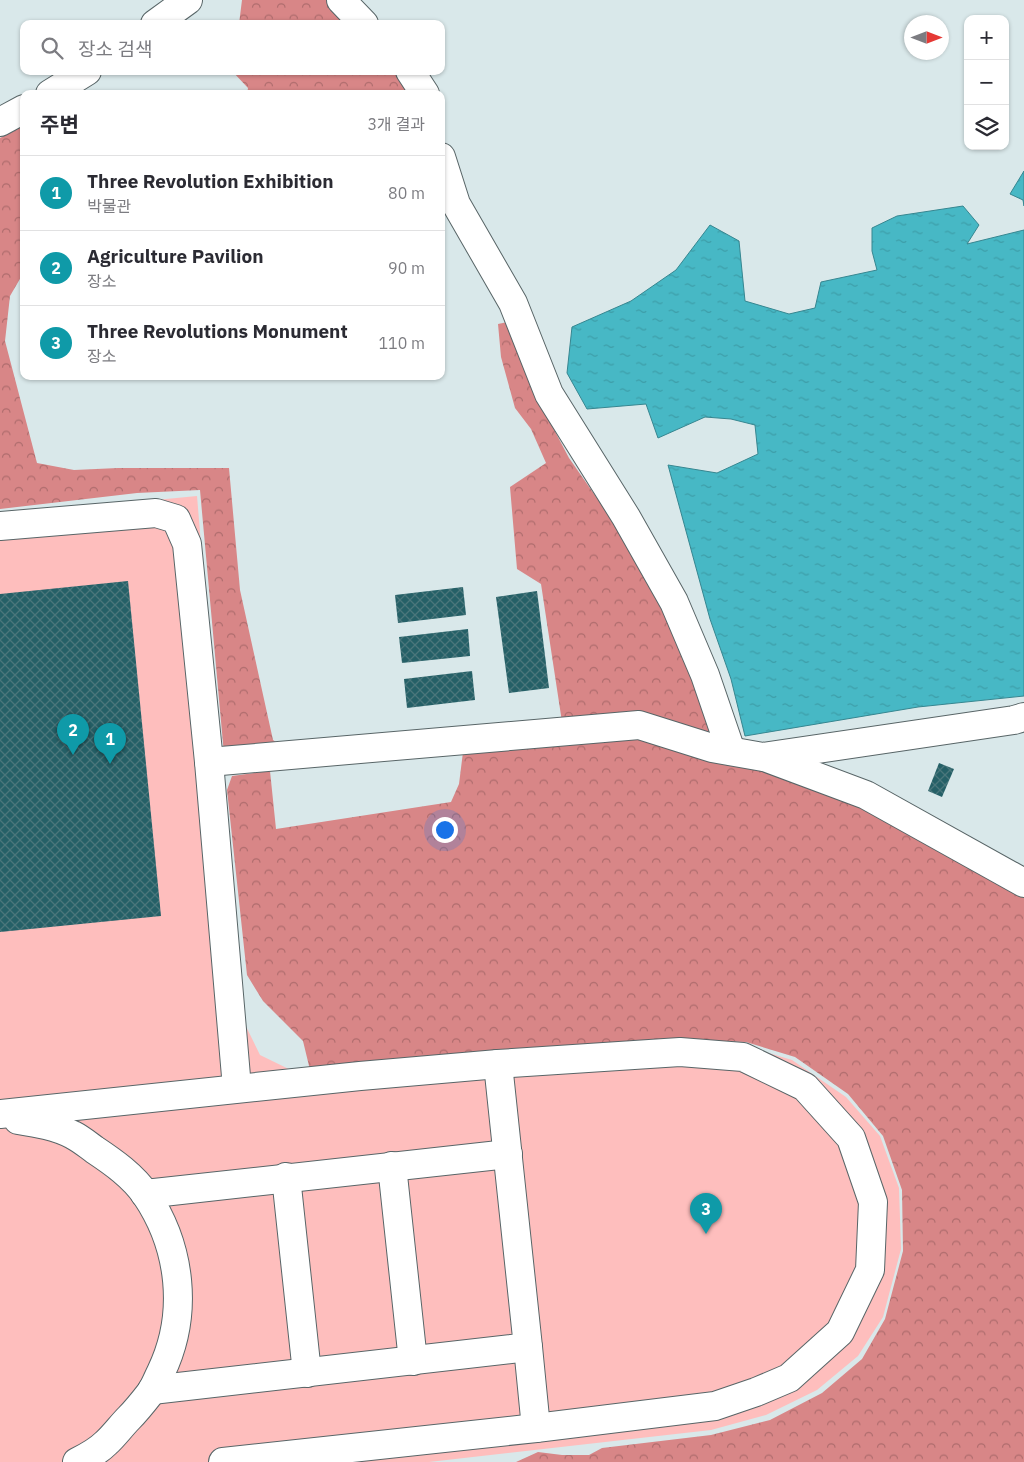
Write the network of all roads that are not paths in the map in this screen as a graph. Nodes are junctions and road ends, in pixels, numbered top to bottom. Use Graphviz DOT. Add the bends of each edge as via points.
graph roads {
  1 [pos="188,0"];
  2 [pos="341,0"];
  3 [pos="160,20"];
  4 [pos="360,20"];
  5 [pos="81,75"];
  6 [pos="413,75"];
  7 [pos="56,90"];
  8 [pos="422,90"];
  9 [pos="20,111"];
  10 [pos="0,122"];
  11 [pos="445,170"];
  12 [pos="0,526"];
  13 [pos="1024,717"];
  14 [pos="731,751"];
  15 [pos="763,757"];
  16 [pos="209,762"];
  17 [pos="1024,882"];
  18 [pos="498,1064"];
  19 [pos="237,1088"];
  20 [pos="0,1115"];
  21 [pos="508,1154"];
  22 [pos="392,1166"];
  23 [pos="286,1178"];
  24 [pos="146,1194"];
  25 [pos="528,1347"];
  26 [pos="413,1361"];
  27 [pos="307,1373"];
  28 [pos="152,1390"];
  29 [pos="536,1428"];
  30 [pos="319,1457"];
  31 [pos="77,1462"];
  32 [pos="223,1462"];
  1 -- 3 [label="lane"];
  2 -- 4 [label="lane"];
  5 -- 7 [label="lane"];
  6 -- 8 [label="lane"];
  9 -- 10 [label="lane"];
  11 -- 14 [label="lane" via="456,204 514,303 548,394 626,517 674,602 705,675"];
  12 -- 16 [label="lane" via="156,513 176,519 187,544"];
  13 -- 15 [label="lane"];
  14 -- 15 [label="lane"];
  14 -- 16 [label="lane" via="639,724"];
  15 -- 17 [label="lane" via="866,795"];
  16 -- 19 [label="lane"];
  18 -- 19 [label="lane"];
  18 -- 21 [label="lane"];
  18 -- 29 [label="lane" via="680,1052 743,1058 805,1087 851,1138 873,1202 870,1270 840,1332 789,1378 715,1406"];
  19 -- 20 [label="lane"];
  20 -- 24 [label="lane" via="54,1127 74,1135 115,1163"];
  21 -- 22 [label="lane"];
  21 -- 25 [label="lane"];
  22 -- 23 [label="lane"];
  22 -- 26 [label="lane"];
  23 -- 24 [label="lane"];
  23 -- 27 [label="lane"];
  24 -- 28 [label="lane" via="164,1226 173,1252 179,1306 168,1358"];
  25 -- 26 [label="lane"];
  25 -- 29 [label="lane"];
  26 -- 27 [label="lane"];
  27 -- 28 [label="lane"];
  28 -- 31 [label="lane" via="106,1443"];
  29 -- 30 [label="lane"];
  30 -- 32 [label="lane"];
}
